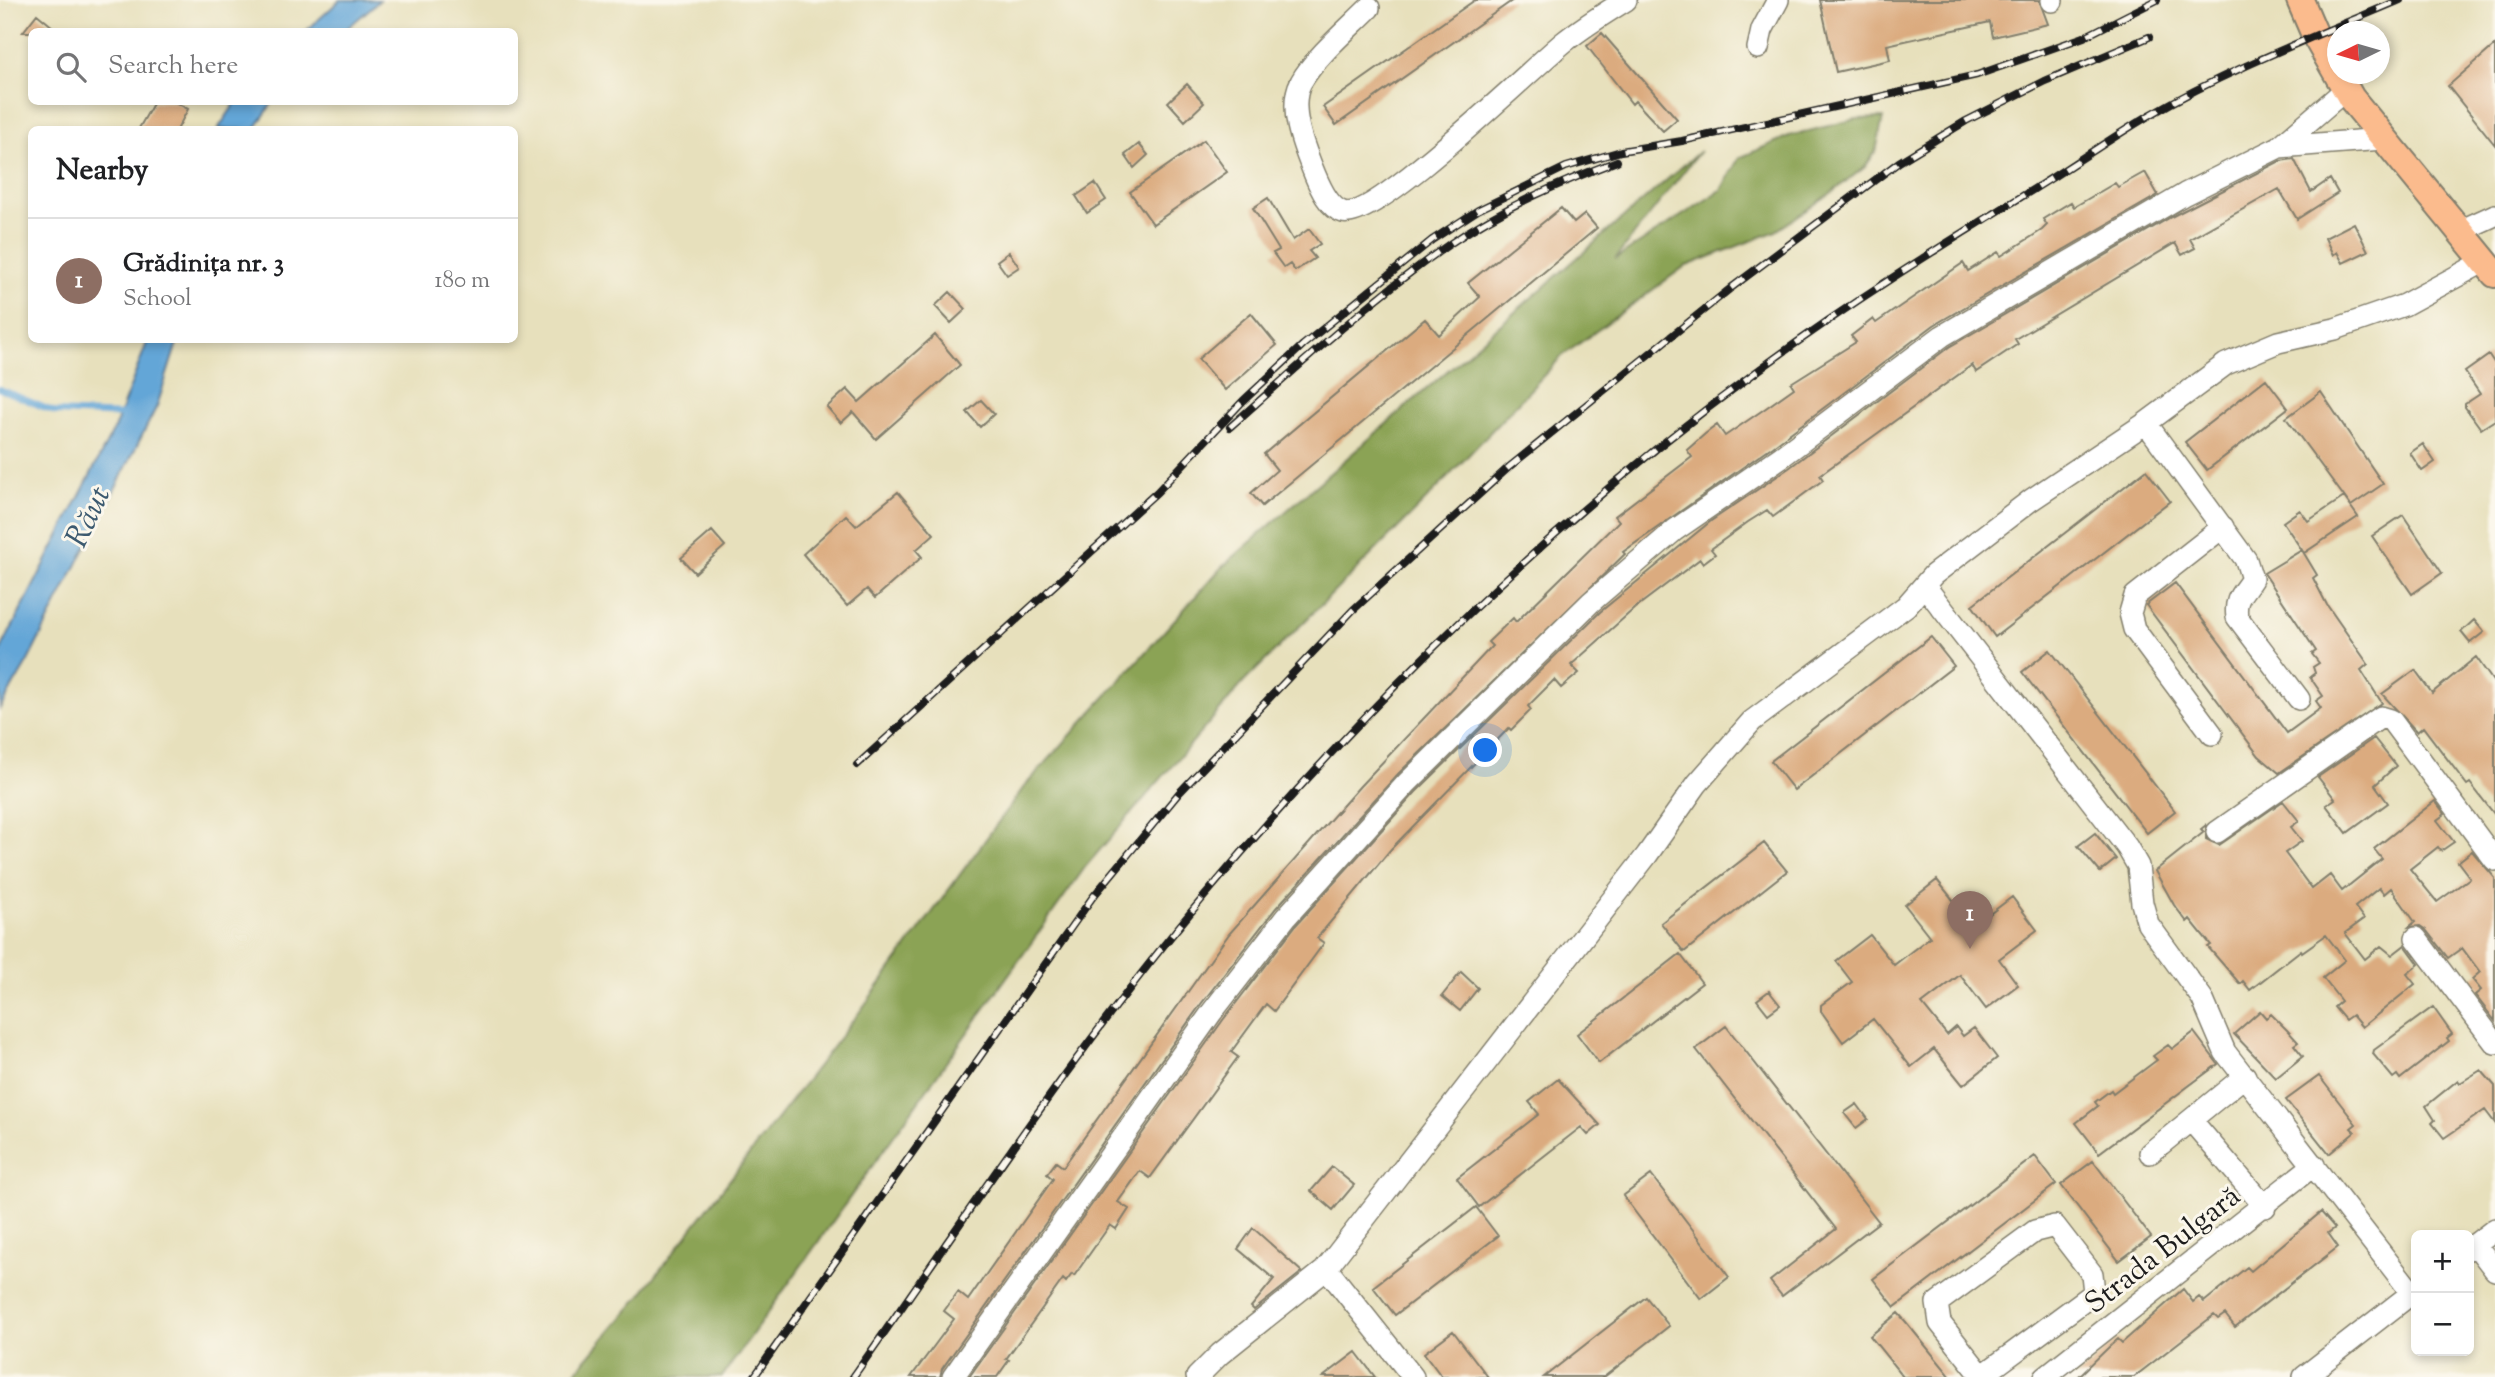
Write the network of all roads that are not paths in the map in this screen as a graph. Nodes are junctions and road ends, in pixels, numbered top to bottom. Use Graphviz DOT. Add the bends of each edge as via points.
graph roads {
  1 [pos="1626,0"];
  2 [pos="1778,0"];
  3 [pos="2300,0"];
  4 [pos="1369,8"];
  5 [pos="1758,48"];
  6 [pos="2345,90"];
  7 [pos="2383,139"];
  8 [pos="2279,147"];
  9 [pos="2495,215"];
  10 [pos="2460,231"];
  11 [pos="2490,268"];
  12 [pos="2146,423"];
  13 [pos="2223,527"];
  14 [pos="1924,585"];
  15 [pos="2299,699"];
  16 [pos="2211,734"];
  17 [pos="2217,832"];
  18 [pos="2495,860"];
  19 [pos="2416,938"];
  20 [pos="2495,1043"];
  21 [pos="2245,1076"];
  22 [pos="2191,1120"];
  23 [pos="2150,1153"];
  24 [pos="2315,1166"];
  25 [pos="2264,1207"];
  26 [pos="2495,1228"];
  27 [pos="2474,1244"];
  28 [pos="2474,1248"];
  29 [pos="1327,1269"];
  30 [pos="2495,1270"];
  31 [pos="2411,1287"];
  32 [pos="2411,1293"];
  33 [pos="953,1377"];
  34 [pos="1196,1377"];
  35 [pos="1413,1377"];
  36 [pos="1981,1377"];
  37 [pos="2045,1377"];
  38 [pos="2304,1377"];
  1 -- 4 [label="street" via="1565,42 1419,169 1375,201 1344,212 1322,190 1306,153 1296,110 1300,83"];
  2 -- 5 [label="street"];
  3 -- 6 [label="main road"];
  6 -- 7 [label="main road"];
  6 -- 8 [label="street"];
  7 -- 8 [label="street"];
  7 -- 10 [label="main road"];
  8 -- 33 [label="street" via="2185,194 1942,336 1675,530 1591,602 1407,783 1286,917 1212,1012"];
  9 -- 10 [label="street"];
  10 -- 11 [label="main road"];
  11 -- 12 [label="street" via="2404,305 2252,351 2226,364"];
  12 -- 13 [label="street"];
  12 -- 14 [label="street" via="2031,500"];
  13 -- 15 [label="street" via="2251,571 2252,579 2235,605 2237,617"];
  13 -- 16 [label="street" via="2135,596 2130,613 2134,629"];
  14 -- 21 [label="street" via="2133,856 2141,876 2141,903 2148,924 2194,986 2225,1052"];
  14 -- 29 [label="street" via="1906,606 1752,721 1722,754"];
  17 -- 18 [label="street" via="2381,717 2391,720"];
  19 -- 20 [label="street"];
  21 -- 22 [label="street"];
  21 -- 24 [label="street"];
  22 -- 23 [label="street"];
  22 -- 25 [label="street"];
  24 -- 25 [label="street, Strada Bulgară"];
  24 -- 31 [label="street"];
  25 -- 37 [label="street, Strada Bulgară"];
  26 -- 27 [label="street"];
  28 -- 30 [label="street"];
  29 -- 34 [label="street"];
  29 -- 35 [label="street"];
  32 -- 38 [label="street"];
  36 -- 36 [label="street" via="1940,1323 1937,1303 2035,1231 2055,1226 2092,1274 2094,1292"];
}
